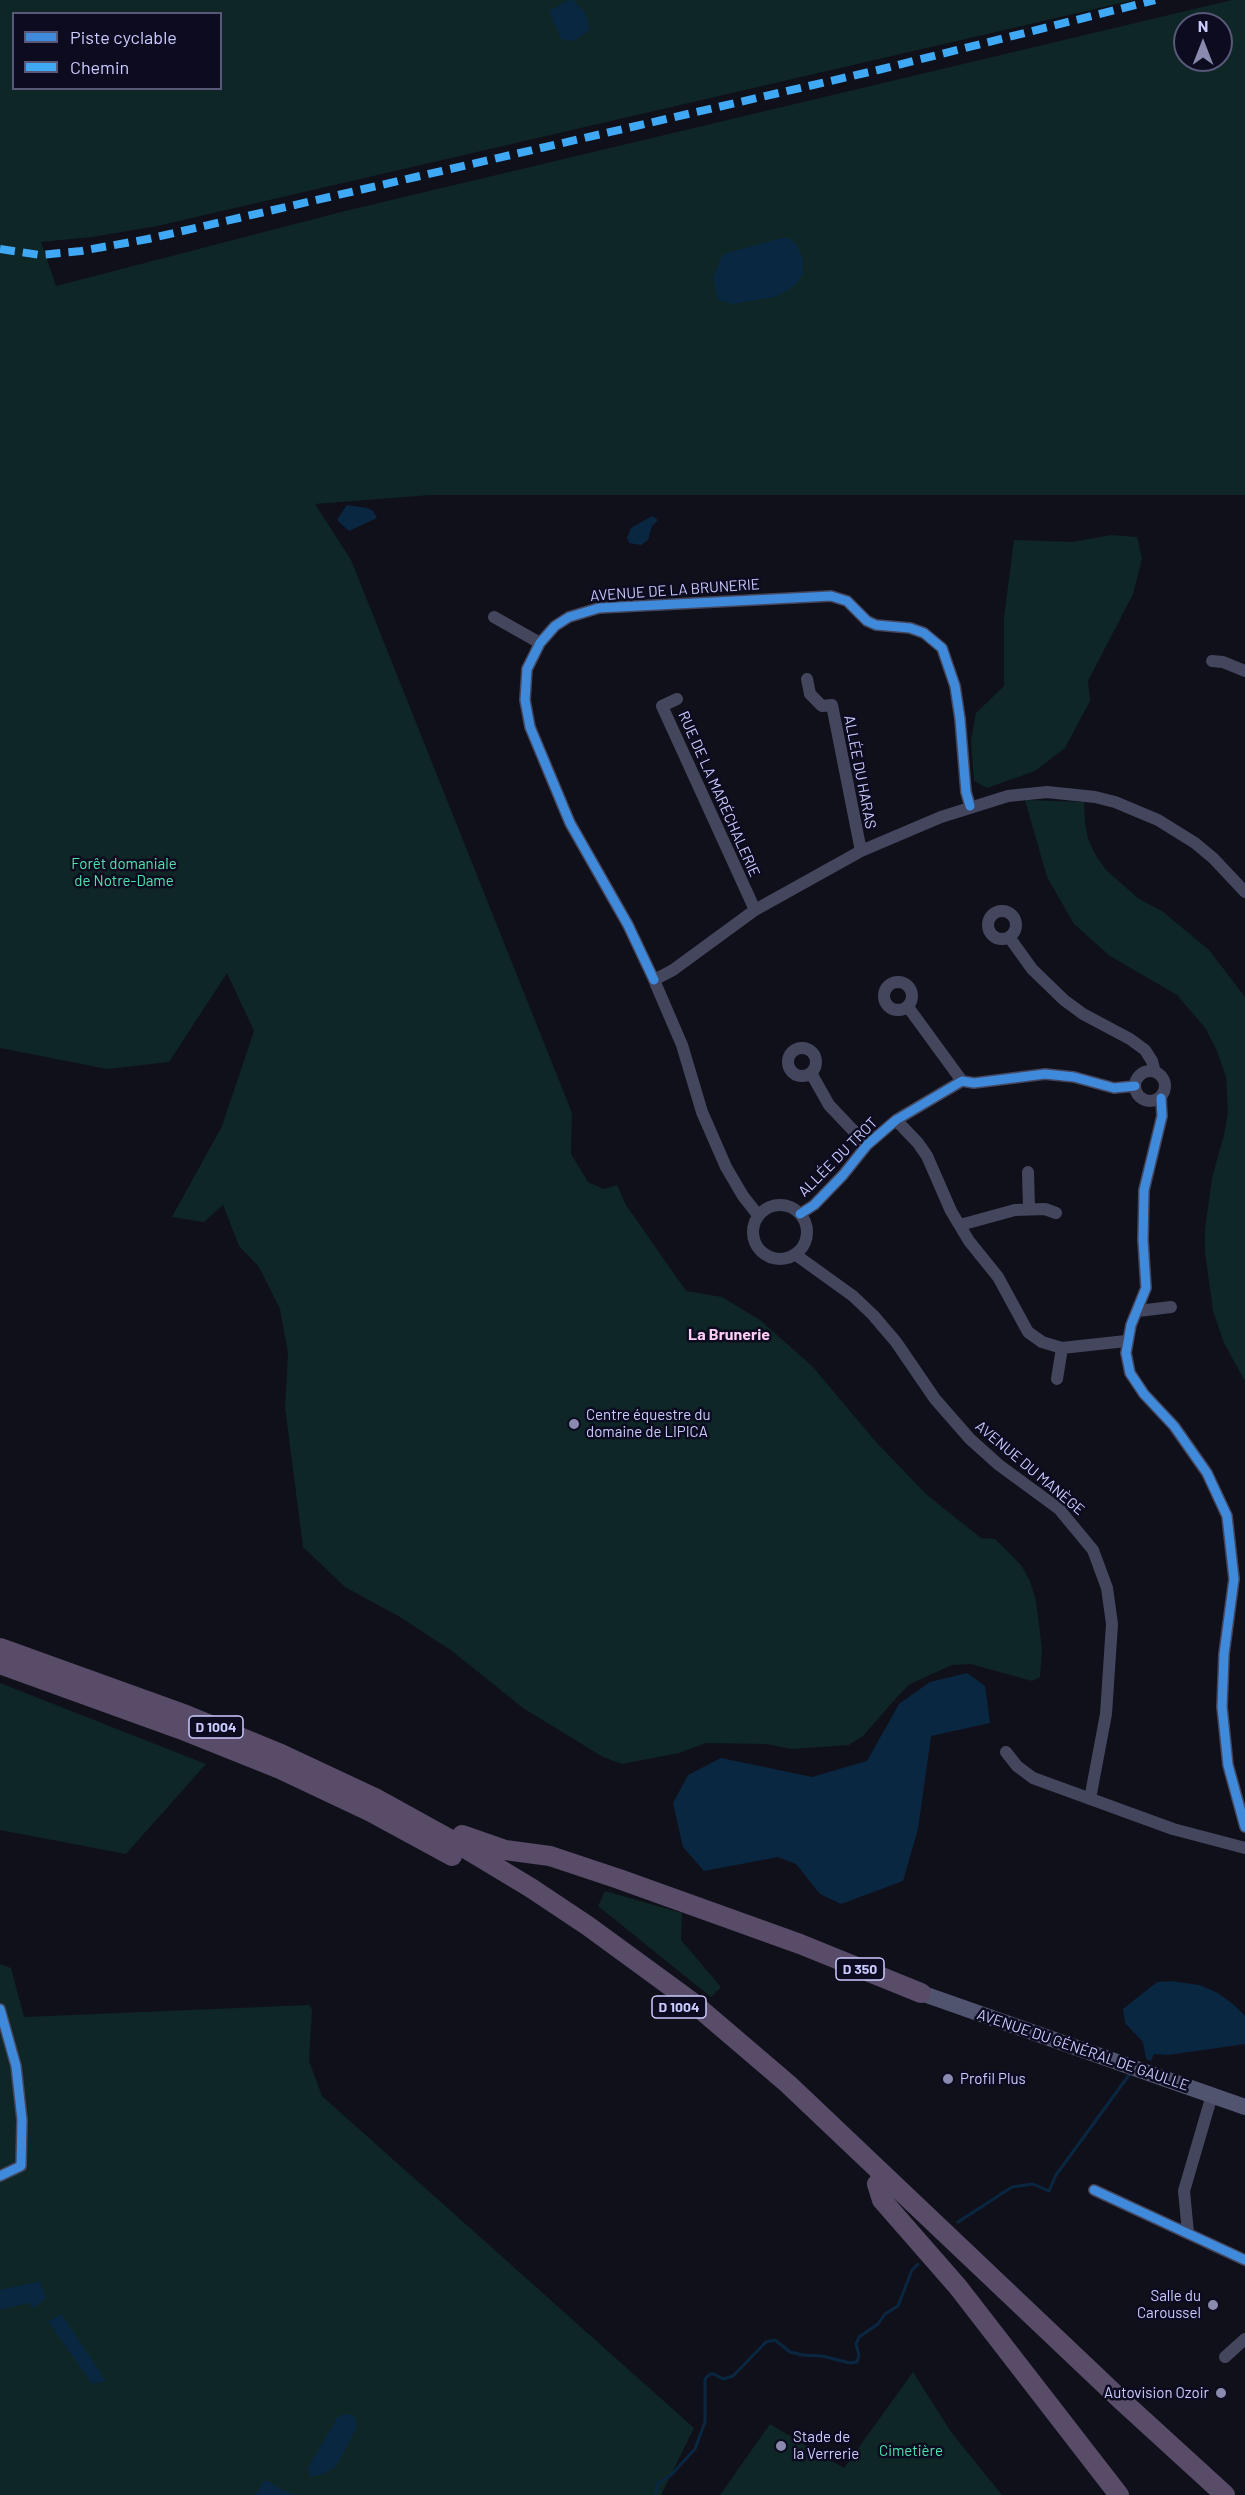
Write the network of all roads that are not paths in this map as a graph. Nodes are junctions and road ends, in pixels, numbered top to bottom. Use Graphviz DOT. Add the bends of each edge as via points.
graph roads {
  1 [pos="494,617"];
  2 [pos="540,643"];
  3 [pos="1212,661"];
  4 [pos="1245,671"];
  5 [pos="807,679"];
  6 [pos="677,699"];
  7 [pos="970,806"];
  8 [pos="861,851"];
  9 [pos="1245,891"];
  10 [pos="755,910"];
  11 [pos="1009,938"];
  12 [pos="654,980"];
  13 [pos="908,1006"];
  14 [pos="811,1072"];
  15 [pos="1155,1072"];
  16 [pos="962,1081"];
  17 [pos="1135,1086"];
  18 [pos="1161,1098"];
  19 [pos="896,1120"];
  20 [pos="867,1146"];
  21 [pos="1028,1172"];
  22 [pos="1029,1208"];
  23 [pos="1056,1213"];
  24 [pos="800,1214"];
  25 [pos="758,1215"];
  26 [pos="960,1225"];
  27 [pos="796,1255"];
  28 [pos="1171,1307"];
  29 [pos="1138,1311"];
  30 [pos="1126,1341"];
  31 [pos="1062,1347"];
  32 [pos="1057,1379"];
  33 [pos="0,1647"];
  34 [pos="0,1664"];
  35 [pos="1006,1752"];
  36 [pos="1090,1799"];
  37 [pos="425,1825"];
  38 [pos="1245,1827"];
  39 [pos="1245,1848"];
  40 [pos="921,1993"];
  41 [pos="0,2009"];
  42 [pos="1212,2095"];
  43 [pos="1245,2107"];
  44 [pos="0,2176"];
  45 [pos="877,2184"];
  46 [pos="1094,2190"];
  47 [pos="1188,2233"];
  48 [pos="1245,2260"];
  49 [pos="1245,2339"];
  50 [pos="1225,2357"];
  51 [pos="1119,2495"];
  52 [pos="1208,2495"];
  53 [pos="1225,2495"];
  1 -- 2 [label="street"];
  2 -- 7 [label="street, AVENUE DE LA BRUNERIE" via="569,616 599,608 843,598 872,623 917,630 942,648 956,693"];
  2 -- 12 [label="street, AVENUE DE LA BRUNERIE" via="527,669 525,689 534,738 570,822"];
  3 -- 4 [label="street"];
  5 -- 8 [label="street, ALLÉE DU HARAS" via="810,694 822,706 832,705"];
  6 -- 10 [label="street, RUE DE LA MARÉCHALERIE" via="662,706"];
  7 -- 8 [label="street"];
  7 -- 9 [label="street" via="1008,796 1047,792 1115,802 1177,830 1213,858"];
  8 -- 10 [label="street"];
  10 -- 12 [label="street"];
  11 -- 15 [label="street" via="1032,969 1064,1000 1145,1050"];
  12 -- 25 [label="street, AVENUE DE LA BRUNERIE" via="726,1167"];
  13 -- 16 [label="street"];
  14 -- 20 [label="street" via="829,1105"];
  15 -- 17 [label="street" via="1141,1074"];
  15 -- 18 [label="street" via="1165,1083"];
  16 -- 17 [label="street" via="1046,1074 1114,1088"];
  16 -- 19 [label="street, ALLÉE DU TROT"];
  17 -- 18 [label="street" via="1142,1099 1152,1102"];
  18 -- 29 [label="street" via="1162,1116 1144,1190 1146,1288"];
  19 -- 20 [label="street, ALLÉE DU TROT"];
  19 -- 26 [label="street" via="927,1156"];
  20 -- 24 [label="street, ALLÉE DU TROT" via="827,1192"];
  21 -- 22 [label="street"];
  22 -- 23 [label="street"];
  22 -- 26 [label="street"];
  24 -- 25 [label="street" via="784,1205 774,1205"];
  24 -- 27 [label="street" via="807,1230"];
  25 -- 27 [label="street" via="752,1232 758,1250 780,1260"];
  26 -- 31 [label="street" via="998,1277 1028,1332 1042,1342"];
  27 -- 36 [label="street, AVENUE DU MANÈGE" via="873,1315 970,1439 1059,1509 1093,1550 1107,1588 1112,1624 1106,1714"];
  28 -- 29 [label="street"];
  29 -- 30 [label="street"];
  30 -- 31 [label="street"];
  30 -- 38 [label="street" via="1130,1373 1208,1473 1227,1516 1233,1579 1221,1707 1228,1766"];
  31 -- 32 [label="street"];
  33 -- 37 [label="highway, D 1004" via="281,1754"];
  34 -- 45 [label="highway, D 1004" via="280,1769 446,1852 581,1936 684,2011 780,2093"];
  35 -- 36 [label="street" via="1034,1778"];
  36 -- 39 [label="street" via="1173,1829"];
  37 -- 40 [label="highway, D 350" via="505,1850 550,1856 800,1944"];
  37 -- 53 [label="highway, D 1004" via="531,1888 692,2002 788,2084"];
  40 -- 42 [label="main road, AVENUE DU GÉNÉRAL DE GAULLE / D 350"];
  41 -- 44 [label="street" via="16,2066 22,2132 21,2166"];
  42 -- 43 [label="main road, AVENUE DU GÉNÉRAL DE GAULLE / D 350"];
  42 -- 47 [label="street" via="1184,2191"];
  45 -- 51 [label="highway" via="882,2200 958,2286"];
  45 -- 52 [label="highway, D 1004"];
  46 -- 47 [label="street"];
  47 -- 48 [label="street"];
  49 -- 50 [label="street"];
}
